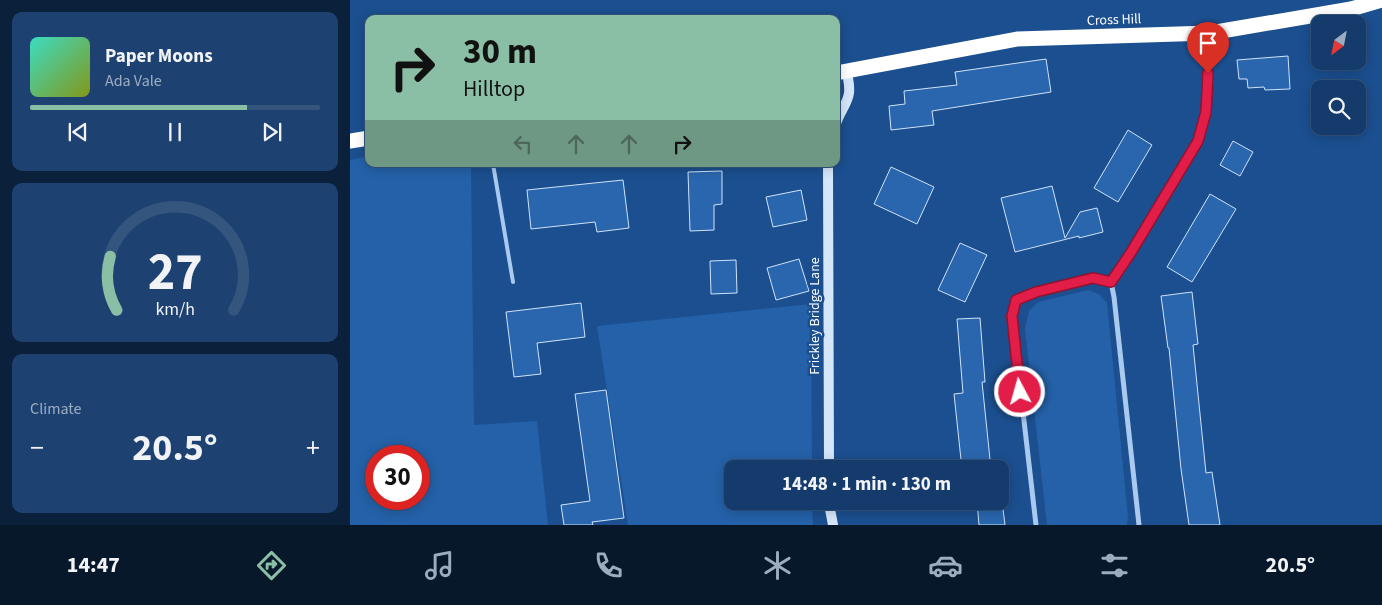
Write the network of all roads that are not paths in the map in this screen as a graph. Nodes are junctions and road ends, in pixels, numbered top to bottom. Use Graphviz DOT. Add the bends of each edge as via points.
graph roads {
  1 [pos="1377,1"];
  2 [pos="1350,4"];
  3 [pos="1210,33"];
  4 [pos="842,72"];
  5 [pos="840,113"];
  6 [pos="365,139"];
  7 [pos="350,141"];
  8 [pos="494,167"];
  9 [pos="828,167"];
  10 [pos="513,282"];
  11 [pos="1111,282"];
  12 [pos="829,460"];
  13 [pos="830,510"];
  14 [pos="833,525"];
  15 [pos="1036,525"];
  16 [pos="1139,525"];
  1 -- 2 [label="highway, Cross Hill"];
  2 -- 3 [label="highway, Cross Hill"];
  3 -- 4 [label="highway, Cross Hill" via="1017,39"];
  3 -- 11 [label="street" via="1206,112 1198,141"];
  4 -- 5 [label="street" via="850,86"];
  6 -- 7 [label="highway"];
  8 -- 10 [label="lane"];
  9 -- 12 [label="street, Frickley Bridge Lane"];
  11 -- 15 [label="street" via="1093,278 1016,300 1012,316"];
  11 -- 16 [label="street"];
  13 -- 14 [label="street"];
}
